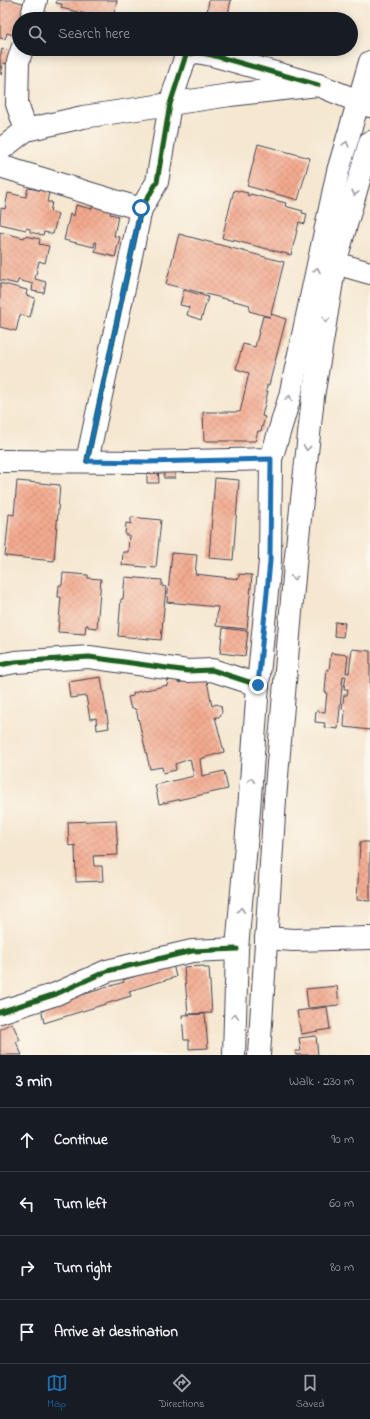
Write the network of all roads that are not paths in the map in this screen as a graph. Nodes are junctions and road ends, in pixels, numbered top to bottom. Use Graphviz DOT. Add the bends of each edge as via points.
graph roads {
  1 [pos="36,0"];
  2 [pos="32,12"];
  3 [pos="20,56"];
  4 [pos="186,56"];
  5 [pos="215,56"];
  6 [pos="370,62"];
  7 [pos="318,86"];
  8 [pos="170,104"];
  9 [pos="364,104"];
  10 [pos="26,130"];
  11 [pos="370,142"];
  12 [pos="0,150"];
  13 [pos="0,166"];
  14 [pos="141,208"];
  15 [pos="336,263"];
  16 [pos="370,273"];
  17 [pos="271,459"];
  18 [pos="0,461"];
  19 [pos="87,461"];
  20 [pos="0,665"];
  21 [pos="258,685"];
  22 [pos="266,938"];
  23 [pos="370,938"];
  24 [pos="237,949"];
  25 [pos="0,1012"];
  26 [pos="234,1055"];
  27 [pos="259,1055"];
  1 -- 2 [label="street"];
  3 -- 10 [label="street" via="17,104"];
  4 -- 8 [label="street"];
  5 -- 7 [label="street"];
  6 -- 9 [label="street"];
  7 -- 8 [label="street"];
  7 -- 9 [label="street"];
  8 -- 10 [label="street" via="83,117"];
  8 -- 14 [label="street" via="157,182"];
  17 -- 9 [label="street, one-way" via="290,396 338,171"];
  10 -- 12 [label="street"];
  11 -- 15 [label="street, one-way"];
  13 -- 14 [label="street"];
  14 -- 19 [label="street"];
  15 -- 16 [label="street"];
  15 -- 22 [label="street, one-way" via="313,397 303,487 275,799"];
  17 -- 19 [label="street"];
  17 -- 21 [label="street" via="270,561"];
  18 -- 19 [label="street"];
  20 -- 21 [label="street" via="89,657 188,671 212,670"];
  24 -- 21 [label="street, one-way"];
  22 -- 23 [label="street"];
  22 -- 27 [label="street"];
  24 -- 25 [label="street" via="192,951 107,971 56,994"];
  26 -- 24 [label="street, one-way"];
}
